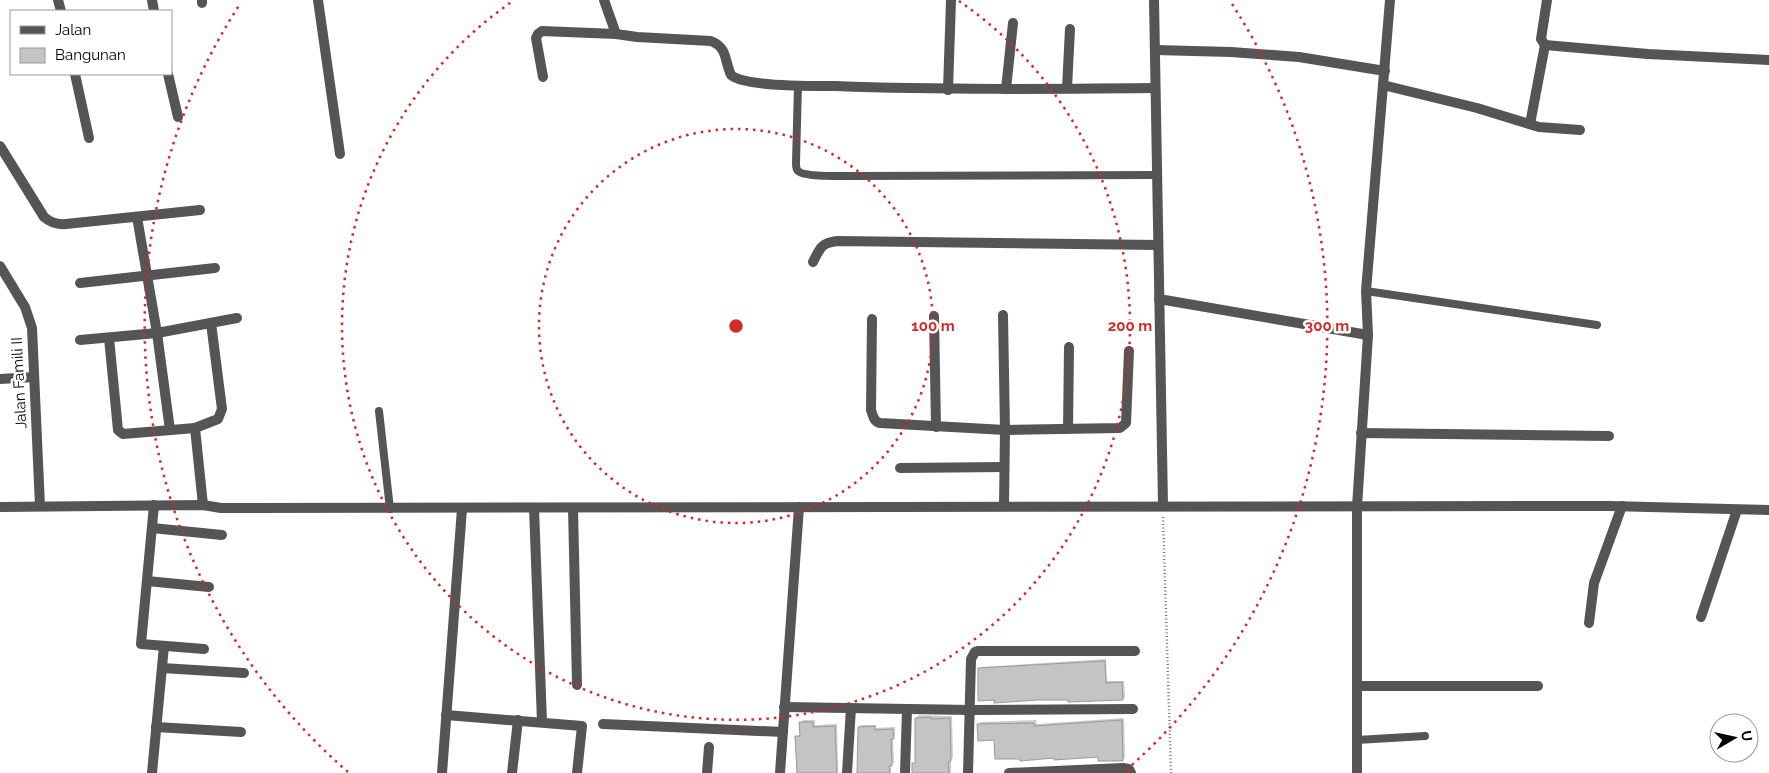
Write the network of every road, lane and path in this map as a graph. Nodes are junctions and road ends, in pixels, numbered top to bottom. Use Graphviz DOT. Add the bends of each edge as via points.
graph roads {
  1 [pos="318,0"];
  2 [pos="604,0"];
  3 [pos="951,0"];
  4 [pos="1154,0"];
  5 [pos="1390,0"];
  6 [pos="1547,0"];
  7 [pos="1013,23"];
  8 [pos="1070,30"];
  9 [pos="616,34"];
  10 [pos="1545,45"];
  11 [pos="1155,50"];
  12 [pos="1769,60"];
  13 [pos="1380,69"];
  14 [pos="75,75"];
  15 [pos="168,75"];
  16 [pos="543,77"];
  17 [pos="798,85"];
  18 [pos="1383,86"];
  19 [pos="1067,88"];
  20 [pos="1152,88"];
  21 [pos="1006,89"];
  22 [pos="948,90"];
  23 [pos="178,117"];
  24 [pos="1530,124"];
  25 [pos="1580,130"];
  26 [pos="89,138"];
  27 [pos="0,146"];
  28 [pos="340,154"];
  29 [pos="1154,175"];
  30 [pos="200,210"];
  31 [pos="137,217"];
  32 [pos="1155,244"];
  33 [pos="813,262"];
  34 [pos="0,266"];
  35 [pos="215,268"];
  36 [pos="147,276"];
  37 [pos="80,283"];
  38 [pos="1366,291"];
  39 [pos="1159,299"];
  40 [pos="1003,315"];
  41 [pos="934,316"];
  42 [pos="237,318"];
  43 [pos="872,319"];
  44 [pos="211,323"];
  45 [pos="1597,325"];
  46 [pos="157,333"];
  47 [pos="1360,334"];
  48 [pos="109,338"];
  49 [pos="80,340"];
  50 [pos="1069,347"];
  51 [pos="1129,350"];
  52 [pos="34,377"];
  53 [pos="0,379"];
  54 [pos="379,411"];
  55 [pos="936,427"];
  56 [pos="195,428"];
  57 [pos="1068,429"];
  58 [pos="170,430"];
  59 [pos="1005,430"];
  60 [pos="1361,434"];
  61 [pos="1609,436"];
  62 [pos="1004,466"];
  63 [pos="900,468"];
  64 [pos="203,505"];
  65 [pos="40,506"];
  66 [pos="154,506"];
  67 [pos="1004,506"];
  68 [pos="1159,506"];
  69 [pos="1622,506"];
  70 [pos="0,507"];
  71 [pos="799,507"];
  72 [pos="1353,507"];
  73 [pos="390,508"];
  74 [pos="534,508"];
  75 [pos="573,508"];
  76 [pos="462,509"];
  77 [pos="1737,510"];
  78 [pos="1769,510"];
  79 [pos="152,528"];
  80 [pos="222,535"];
  81 [pos="147,581"];
  82 [pos="209,587"];
  83 [pos="1701,617"];
  84 [pos="1589,623"];
  85 [pos="164,646"];
  86 [pos="204,649"];
  87 [pos="1135,651"];
  88 [pos="162,668"];
  89 [pos="244,673"];
  90 [pos="576,685"];
  91 [pos="1357,686"];
  92 [pos="1538,686"];
  93 [pos="784,707"];
  94 [pos="851,708"];
  95 [pos="907,709"];
  96 [pos="1133,709"];
  97 [pos="971,710"];
  98 [pos="446,715"];
  99 [pos="518,720"];
  100 [pos="542,722"];
  101 [pos="603,724"];
  102 [pos="156,726"];
  103 [pos="240,732"];
  104 [pos="783,732"];
  105 [pos="1425,736"];
  106 [pos="1357,740"];
  107 [pos="708,747"];
  108 [pos="1068,771"];
  109 [pos="152,773"];
  110 [pos="442,773"];
  111 [pos="512,773"];
  112 [pos="577,773"];
  113 [pos="707,773"];
  114 [pos="780,773"];
  115 [pos="848,773"];
  116 [pos="905,773"];
  117 [pos="968,773"];
  118 [pos="1009,773"];
  119 [pos="1132,773"];
  120 [pos="1171,773"];
  121 [pos="1357,773"];
  1 -- 28 [label="street"];
  2 -- 9 [label="street"];
  3 -- 22 [label="street"];
  4 -- 11 [label="street"];
  5 -- 13 [label="street"];
  6 -- 10 [label="street" via="1541,39"];
  7 -- 21 [label="street"];
  8 -- 19 [label="street"];
  9 -- 16 [label="street" via="542,31 536,38"];
  9 -- 17 [label="street" via="710,41 722,48 735,78"];
  10 -- 12 [label="street"];
  10 -- 24 [label="street"];
  11 -- 13 [label="street" via="1266,54"];
  11 -- 20 [label="street"];
  13 -- 18 [label="street"];
  14 -- 26 [label="street"];
  15 -- 23 [label="street"];
  17 -- 22 [label="street"];
  17 -- 29 [label="lane" via="796,168 811,175"];
  18 -- 24 [label="street"];
  18 -- 38 [label="street"];
  19 -- 20 [label="street"];
  19 -- 21 [label="street"];
  20 -- 29 [label="street"];
  21 -- 22 [label="street"];
  24 -- 25 [label="street"];
  27 -- 31 [label="street" via="50,222 58,225"];
  29 -- 32 [label="street"];
  30 -- 31 [label="street"];
  31 -- 36 [label="street"];
  32 -- 33 [label="street" via="837,241 820,247"];
  32 -- 39 [label="street"];
  34 -- 52 [label="street, Jalan Famili II" via="30,317"];
  35 -- 36 [label="street"];
  36 -- 37 [label="street"];
  36 -- 46 [label="street"];
  38 -- 45 [label="lane"];
  38 -- 47 [label="street"];
  39 -- 47 [label="street"];
  39 -- 68 [label="street"];
  40 -- 59 [label="street"];
  41 -- 55 [label="street"];
  42 -- 44 [label="street"];
  43 -- 55 [label="street" via="871,410 874,419 880,424"];
  44 -- 46 [label="street"];
  44 -- 56 [label="street" via="222,409 218,419"];
  46 -- 48 [label="street"];
  46 -- 58 [label="street"];
  47 -- 60 [label="street"];
  48 -- 49 [label="street"];
  48 -- 58 [label="street" via="118,430 123,434"];
  50 -- 57 [label="street"];
  51 -- 57 [label="street" via="1126,423 1120,428"];
  52 -- 53 [label="street"];
  52 -- 65 [label="street, Jalan Famili II"];
  54 -- 73 [label="lane"];
  55 -- 59 [label="street"];
  56 -- 58 [label="street"];
  56 -- 64 [label="street"];
  57 -- 59 [label="street"];
  59 -- 62 [label="street"];
  60 -- 61 [label="street"];
  60 -- 72 [label="street"];
  62 -- 63 [label="street"];
  62 -- 67 [label="street"];
  64 -- 66 [label="street"];
  64 -- 73 [label="street" via="221,508"];
  65 -- 66 [label="street"];
  65 -- 70 [label="street"];
  66 -- 79 [label="street"];
  67 -- 68 [label="street"];
  67 -- 71 [label="street"];
  68 -- 72 [label="street"];
  68 -- 120 [label="path"];
  69 -- 72 [label="street"];
  69 -- 77 [label="street"];
  69 -- 84 [label="street" via="1594,583"];
  71 -- 75 [label="street"];
  71 -- 93 [label="street"];
  72 -- 91 [label="street"];
  73 -- 76 [label="street"];
  74 -- 75 [label="street"];
  74 -- 76 [label="street"];
  74 -- 100 [label="street"];
  75 -- 90 [label="street"];
  76 -- 98 [label="street"];
  77 -- 78 [label="street"];
  77 -- 83 [label="street"];
  79 -- 80 [label="street"];
  79 -- 81 [label="street"];
  81 -- 82 [label="street"];
  81 -- 85 [label="street" via="141,644"];
  85 -- 86 [label="street"];
  85 -- 88 [label="street"];
  87 -- 97 [label="street" via="975,652 971,659"];
  88 -- 89 [label="street"];
  88 -- 102 [label="street"];
  91 -- 92 [label="street"];
  91 -- 106 [label="street"];
  93 -- 94 [label="street"];
  93 -- 104 [label="street"];
  94 -- 95 [label="street"];
  94 -- 115 [label="street"];
  95 -- 97 [label="street"];
  95 -- 116 [label="street"];
  96 -- 97 [label="street"];
  97 -- 117 [label="street"];
  98 -- 99 [label="street"];
  98 -- 110 [label="street"];
  99 -- 100 [label="street"];
  99 -- 111 [label="street"];
  100 -- 112 [label="street" via="582,726"];
  101 -- 104 [label="street"];
  102 -- 103 [label="street"];
  102 -- 109 [label="street"];
  104 -- 114 [label="street"];
  105 -- 106 [label="lane"];
  106 -- 121 [label="street"];
  107 -- 113 [label="street"];
  108 -- 118 [label="street"];
  108 -- 119 [label="street" via="1129,768"];
}
